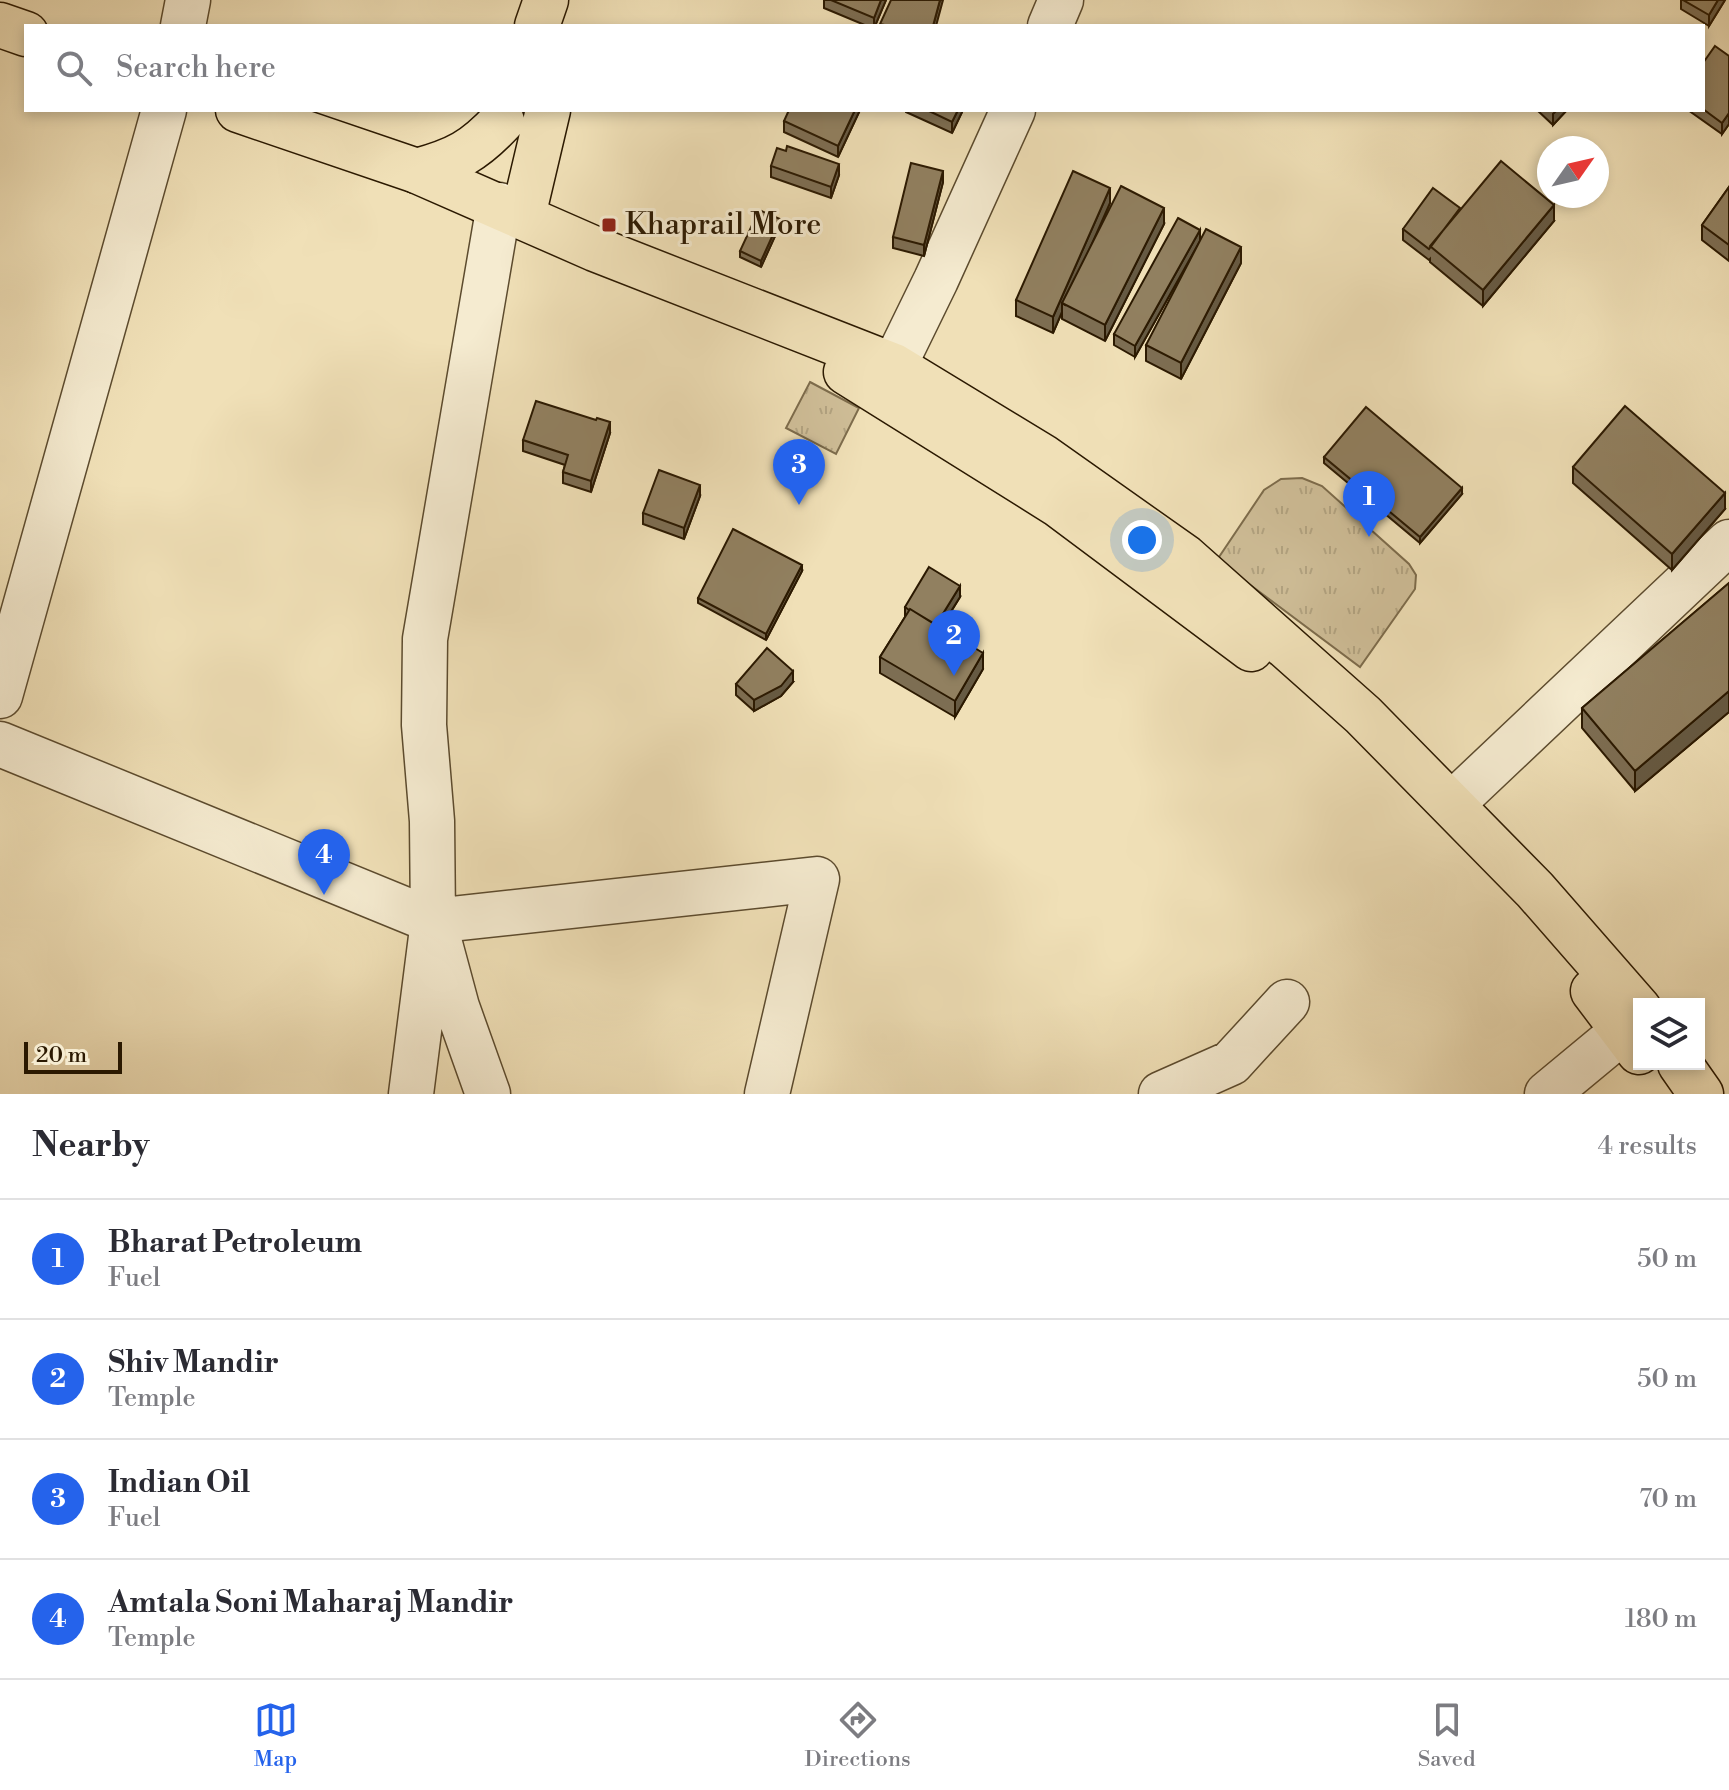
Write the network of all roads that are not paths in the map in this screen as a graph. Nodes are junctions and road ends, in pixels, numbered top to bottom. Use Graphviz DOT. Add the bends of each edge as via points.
graph roads {
  1 [pos="188,0"];
  2 [pos="546,0"];
  3 [pos="575,0"];
  4 [pos="1061,0"];
  5 [pos="183,24"];
  6 [pos="538,24"];
  7 [pos="569,24"];
  8 [pos="1051,24"];
  9 [pos="0,25"];
  10 [pos="24,33"];
  11 [pos="163,112"];
  12 [pos="244,112"];
  13 [pos="547,112"];
  14 [pos="1012,112"];
  15 [pos="504,115"];
  16 [pos="417,171"];
  17 [pos="501,206"];
  18 [pos="768,318"];
  19 [pos="894,366"];
  20 [pos="1729,542"];
  21 [pos="0,696"];
  22 [pos="0,744"];
  23 [pos="1452,804"];
  24 [pos="433,921"];
  25 [pos="1287,1002"];
  26 [pos="1633,1033"];
  27 [pos="1633,1034"];
  28 [pos="1633,1041"];
  29 [pos="1656,1070"];
  30 [pos="1684,1070"];
  31 [pos="1174,1091"];
  32 [pos="411,1094"];
  33 [pos="488,1094"];
  34 [pos="767,1094"];
  35 [pos="1547,1094"];
  36 [pos="1670,1094"];
  37 [pos="1701,1094"];
  1 -- 5 [label="street"];
  2 -- 6 [label="main road"];
  3 -- 7 [label="main road"];
  4 -- 8 [label="street"];
  9 -- 10 [label="main road"];
  11 -- 21 [label="street"];
  12 -- 16 [label="main road"];
  13 -- 17 [label="main road"];
  14 -- 19 [label="street"];
  15 -- 16 [label="main road" via="472,150"];
  15 -- 17 [label="main road"];
  16 -- 17 [label="main road"];
  17 -- 18 [label="main road"];
  17 -- 24 [label="street" via="425,639"];
  18 -- 19 [label="main road"];
  18 -- 27 [label="main road" via="1057,504 1258,654 1360,743 1457,840"];
  19 -- 23 [label="main road" via="1042,456 1185,557 1363,715"];
  20 -- 23 [label="street"];
  22 -- 24 [label="street"];
  23 -- 26 [label="main road" via="1535,890"];
  24 -- 32 [label="street"];
  24 -- 33 [label="street"];
  24 -- 34 [label="street" via="817,879"];
  25 -- 31 [label="street" via="1231,1063"];
  28 -- 35 [label="street"];
  29 -- 36 [label="main road"];
  30 -- 37 [label="main road"];
}
